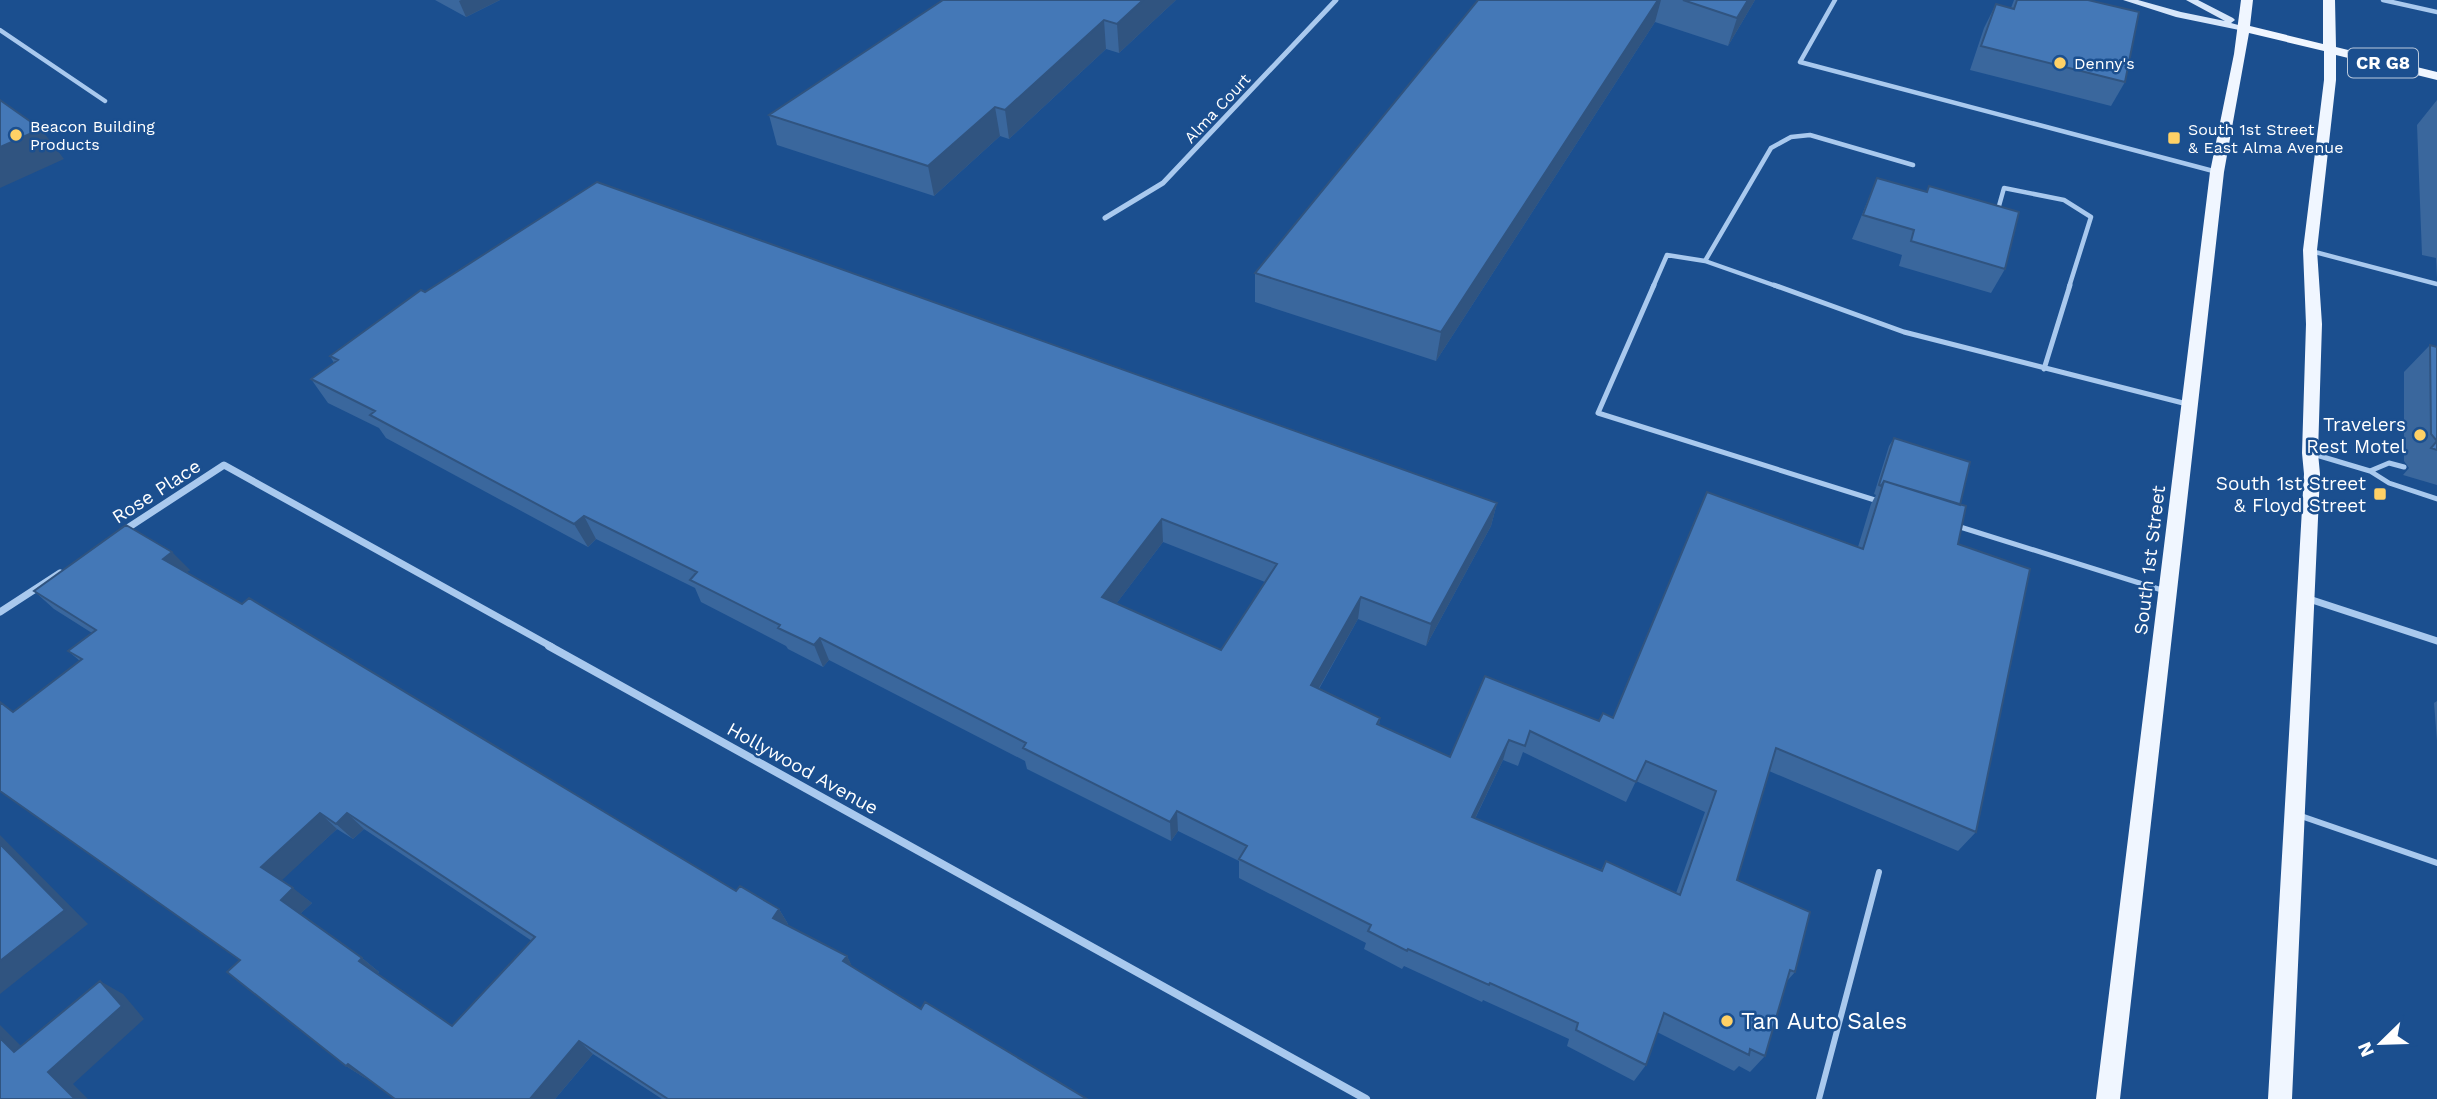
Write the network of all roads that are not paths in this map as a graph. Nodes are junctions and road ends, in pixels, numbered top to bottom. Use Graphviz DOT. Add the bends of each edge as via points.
graph roads {
  1 [pos="1336,0"];
  2 [pos="1835,0"];
  3 [pos="2127,0"];
  4 [pos="2191,0"];
  5 [pos="2247,0"];
  6 [pos="2329,0"];
  7 [pos="2383,0"];
  8 [pos="2437,12"];
  9 [pos="2244,27"];
  10 [pos="0,30"];
  11 [pos="2329,49"];
  12 [pos="2437,76"];
  13 [pos="105,101"];
  14 [pos="1913,165"];
  15 [pos="2217,172"];
  16 [pos="1105,218"];
  17 [pos="1995,219"];
  18 [pos="2310,250"];
  19 [pos="1705,261"];
  20 [pos="2437,284"];
  21 [pos="2044,369"];
  22 [pos="2190,404"];
  23 [pos="2311,453"];
  24 [pos="225,465"];
  25 [pos="2403,467"];
  26 [pos="2370,471"];
  27 [pos="2437,499"];
  28 [pos="1886,504"];
  29 [pos="1951,524"];
  30 [pos="112,538"];
  31 [pos="67,568"];
  32 [pos="2168,592"];
  33 [pos="2306,598"];
  34 [pos="0,612"];
  35 [pos="2437,640"];
  36 [pos="2294,814"];
  37 [pos="2437,863"];
  38 [pos="1879,872"];
  39 [pos="1366,1099"];
  40 [pos="1819,1099"];
  41 [pos="2108,1099"];
  42 [pos="2280,1099"];
  1 -- 16 [label="street, Alma Court" via="1163,183"];
  2 -- 15 [label="lane" via="1800,62"];
  3 -- 9 [label="main road"];
  4 -- 9 [label="main road"];
  5 -- 9 [label="main road, South 1st Street"];
  6 -- 11 [label="main road"];
  7 -- 8 [label="lane"];
  9 -- 11 [label="main road, CR G8"];
  9 -- 15 [label="main road, South 1st Street"];
  10 -- 13 [label="lane"];
  11 -- 12 [label="main road, CR G8"];
  11 -- 18 [label="main road" via="2330,80"];
  14 -- 19 [label="lane" via="1810,135 1791,137 1771,148"];
  15 -- 22 [label="main road, South 1st Street"];
  17 -- 21 [label="lane" via="2004,188 2064,200 2091,217"];
  18 -- 20 [label="lane"];
  18 -- 23 [label="main road" via="2314,324"];
  19 -- 21 [label="lane" via="1904,332"];
  19 -- 28 [label="lane" via="1667,255 1598,414"];
  21 -- 22 [label="lane"];
  22 -- 32 [label="main road, South 1st Street"];
  23 -- 26 [label="lane"];
  23 -- 33 [label="main road"];
  24 -- 30 [label="street, Rose Place"];
  24 -- 39 [label="street, Hollywood Avenue"];
  25 -- 26 [label="lane" via="2389,463"];
  26 -- 27 [label="lane" via="2389,483"];
  29 -- 32 [label="lane"];
  31 -- 34 [label="street"];
  32 -- 41 [label="main road, South 1st Street"];
  33 -- 35 [label="street"];
  33 -- 36 [label="main road"];
  36 -- 37 [label="lane"];
  36 -- 42 [label="main road"];
  38 -- 40 [label="lane"];
}
